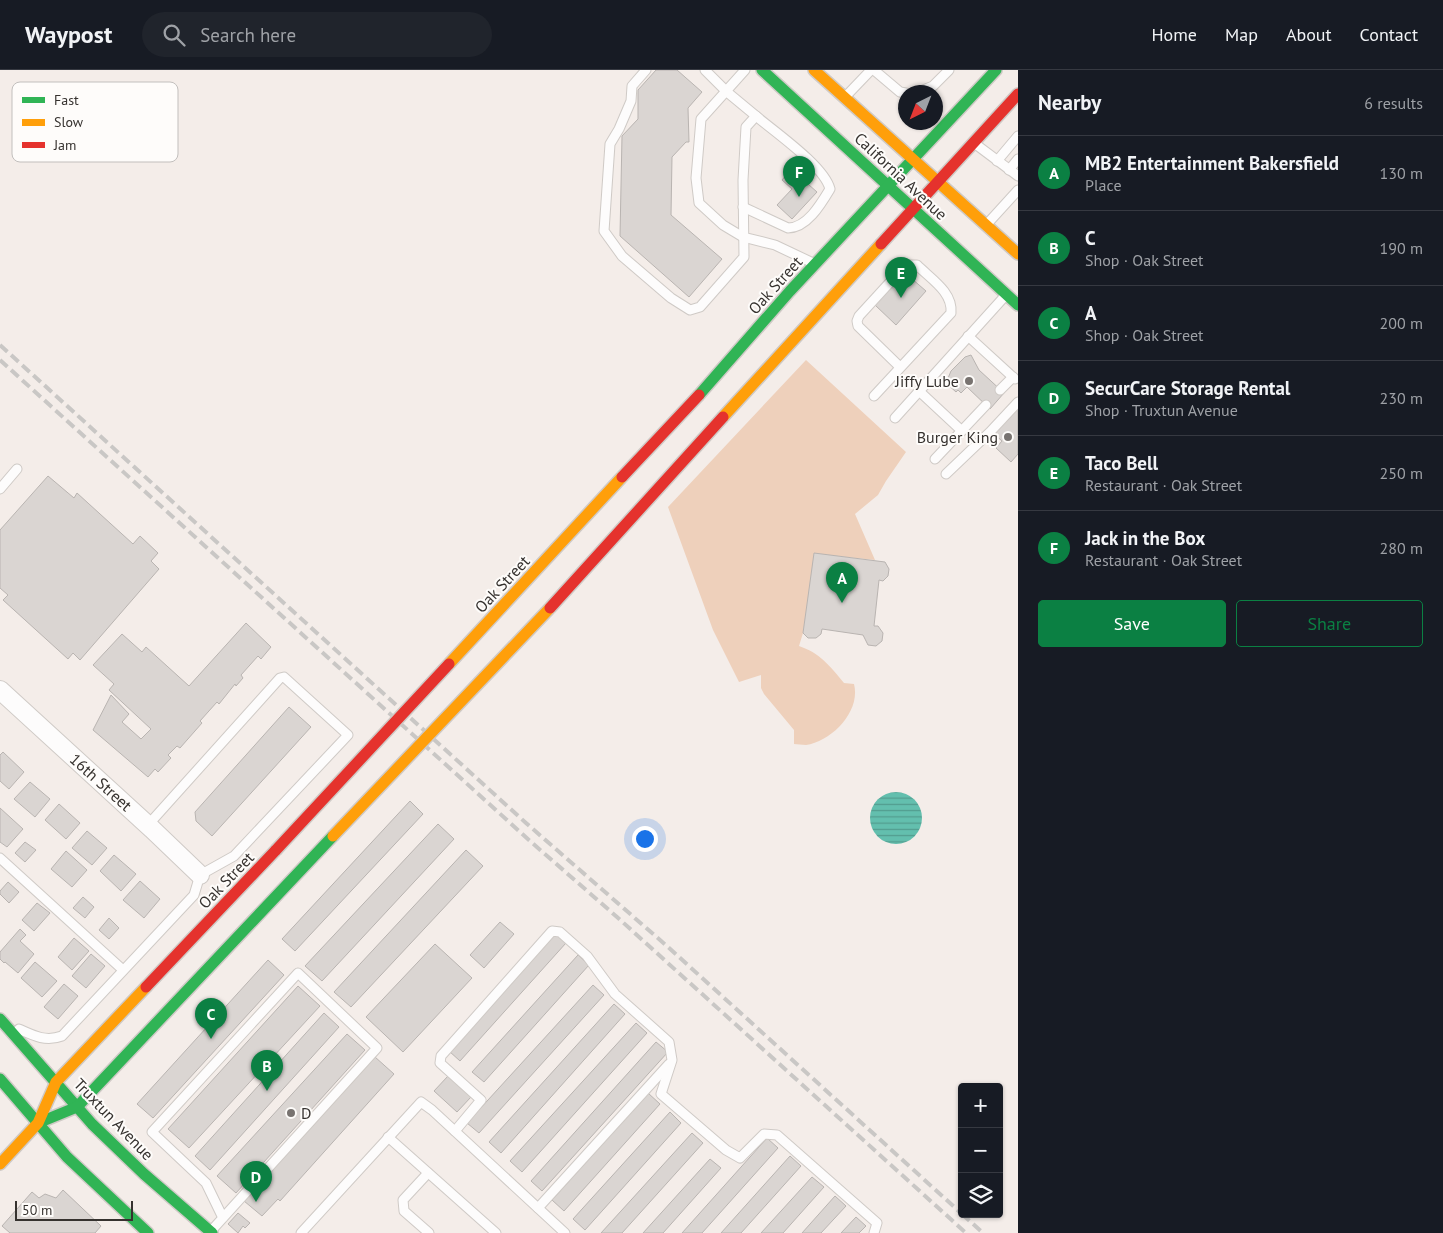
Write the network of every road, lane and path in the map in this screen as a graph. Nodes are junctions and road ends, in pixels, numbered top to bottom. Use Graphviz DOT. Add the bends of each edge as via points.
graph roads {
  1 [pos="646,70"];
  2 [pos="706,70"];
  3 [pos="745,70"];
  4 [pos="762,70"];
  5 [pos="814,70"];
  6 [pos="872,70"];
  7 [pos="950,70"];
  8 [pos="996,70"];
  9 [pos="934,85"];
  10 [pos="898,90"];
  11 [pos="727,92"];
  12 [pos="1018,94"];
  13 [pos="844,98"];
  14 [pos="756,116"];
  15 [pos="1018,136"];
  16 [pos="974,143"];
  17 [pos="914,159"];
  18 [pos="1018,160"];
  19 [pos="997,161"];
  20 [pos="1009,170"];
  21 [pos="1018,176"];
  22 [pos="939,182"];
  23 [pos="888,186"];
  24 [pos="1018,190"];
  25 [pos="743,207"];
  26 [pos="914,210"];
  27 [pos="986,225"];
  28 [pos="743,237"];
  29 [pos="1018,254"];
  30 [pos="816,264"];
  31 [pos="1006,294"];
  32 [pos="1018,305"];
  33 [pos="968,336"];
  34 [pos="900,367"];
  35 [pos="1000,390"];
  36 [pos="919,391"];
  37 [pos="874,396"];
  38 [pos="1018,402"];
  39 [pos="986,405"];
  40 [pos="895,418"];
  41 [pos="962,431"];
  42 [pos="935,459"];
  43 [pos="17,469"];
  44 [pos="946,474"];
  45 [pos="0,489"];
  46 [pos="0,690"];
  47 [pos="148,825"];
  48 [pos="0,858"];
  49 [pos="200,875"];
  50 [pos="123,970"];
  51 [pos="2,1022"];
  52 [pos="672,1060"];
  53 [pos="0,1079"];
  54 [pos="56,1082"];
  55 [pos="77,1106"];
  56 [pos="38,1123"];
  57 [pos="455,1131"];
  58 [pos="388,1137"];
  59 [pos="0,1164"];
  60 [pos="428,1173"];
  61 [pos="538,1208"];
  62 [pos="223,1218"];
  63 [pos="212,1232"];
  64 [pos="148,1233"];
  65 [pos="301,1233"];
  66 [pos="429,1233"];
  67 [pos="496,1233"];
  68 [pos="565,1233"];
  69 [pos="874,1233"];
  1 -- 28 [label="lane" via="632,86 631,102 610,144 604,231 622,256 690,310 700,307 744,257"];
  2 -- 11 [label="lane"];
  3 -- 11 [label="lane"];
  4 -- 23 [label="main road, California Avenue"];
  5 -- 13 [label="main road, California Avenue"];
  6 -- 10 [label="lane"];
  6 -- 13 [label="lane"];
  7 -- 9 [label="lane"];
  8 -- 17 [label="main road, Oak Street"];
  11 -- 14 [label="lane"];
  11 -- 28 [label="lane" via="701,119 696,178 699,203 723,225"];
  12 -- 16 [label="main road, Oak Street"];
  13 -- 17 [label="main road, California Avenue"];
  14 -- 25 [label="lane" via="746,127"];
  14 -- 25 [label="lane" via="816,167 828,180 830,189 822,204 795,228 788,228"];
  15 -- 19 [label="lane"];
  16 -- 19 [label="lane"];
  16 -- 22 [label="main road, Oak Street"];
  17 -- 22 [label="main road, California Avenue"];
  17 -- 23 [label="main road, Oak Street"];
  18 -- 20 [label="lane"];
  19 -- 20 [label="lane"];
  20 -- 21 [label="lane"];
  22 -- 26 [label="main road, Oak Street"];
  22 -- 27 [label="main road, California Avenue"];
  23 -- 26 [label="main road, California Avenue"];
  23 -- 30 [label="main road, Oak Street"];
  24 -- 27 [label="lane"];
  25 -- 28 [label="lane"];
  26 -- 31 [label="main road, California Avenue"];
  26 -- 55 [label="main road, Oak Street, bridge" via="513,648"];
  27 -- 29 [label="main road, California Avenue"];
  28 -- 30 [label="lane" via="775,245"];
  30 -- 54 [label="main road, Oak Street, bridge" via="699,395"];
  31 -- 32 [label="main road, California Avenue"];
  31 -- 33 [label="lane"];
  33 -- 35 [label="lane" via="1014,378"];
  33 -- 36 [label="lane"];
  34 -- 34 [label="lane" via="951,313 948,295 917,265 902,268 857,321 858,326"];
  34 -- 37 [label="lane"];
  36 -- 40 [label="lane"];
  36 -- 41 [label="lane"];
  38 -- 44 [label="lane"];
  39 -- 41 [label="lane"];
  41 -- 42 [label="lane"];
  43 -- 45 [label="lane"];
  46 -- 47 [label="street, 16th Street"];
  47 -- 49 [label="street, 16th Street"];
  47 -- 49 [label="lane" via="284,677 348,735 234,856"];
  48 -- 50 [label="lane"];
  49 -- 50 [label="lane" via="194,894"];
  50 -- 51 [label="lane" via="62,1036 42,1039"];
  51 -- 54 [label="main road, Truxtun Avenue"];
  52 -- 57 [label="lane" via="669,1042 615,994 587,956 560,932 552,931 441,1056 440,1063 481,1100"];
  52 -- 61 [label="lane"];
  52 -- 69 [label="lane" via="661,1094 726,1150 740,1158 764,1134 776,1134 877,1223"];
  53 -- 56 [label="main road"];
  54 -- 55 [label="main road, Truxtun Avenue"];
  54 -- 56 [label="main road, Oak Street"];
  55 -- 56 [label="main road, Oak Street"];
  55 -- 63 [label="main road, Truxtun Avenue" via="144,1174"];
  56 -- 59 [label="main road, Oak Street"];
  56 -- 64 [label="main road" via="67,1157"];
  57 -- 58 [label="lane" via="421,1102"];
  57 -- 61 [label="lane"];
  58 -- 60 [label="lane"];
  58 -- 65 [label="lane"];
  60 -- 66 [label="lane" via="403,1200 404,1211"];
  60 -- 67 [label="lane"];
  61 -- 68 [label="lane"];
  62 -- 62 [label="lane" via="377,1048 298,973 152,1132 206,1183"];
  62 -- 63 [label="lane"];
}
